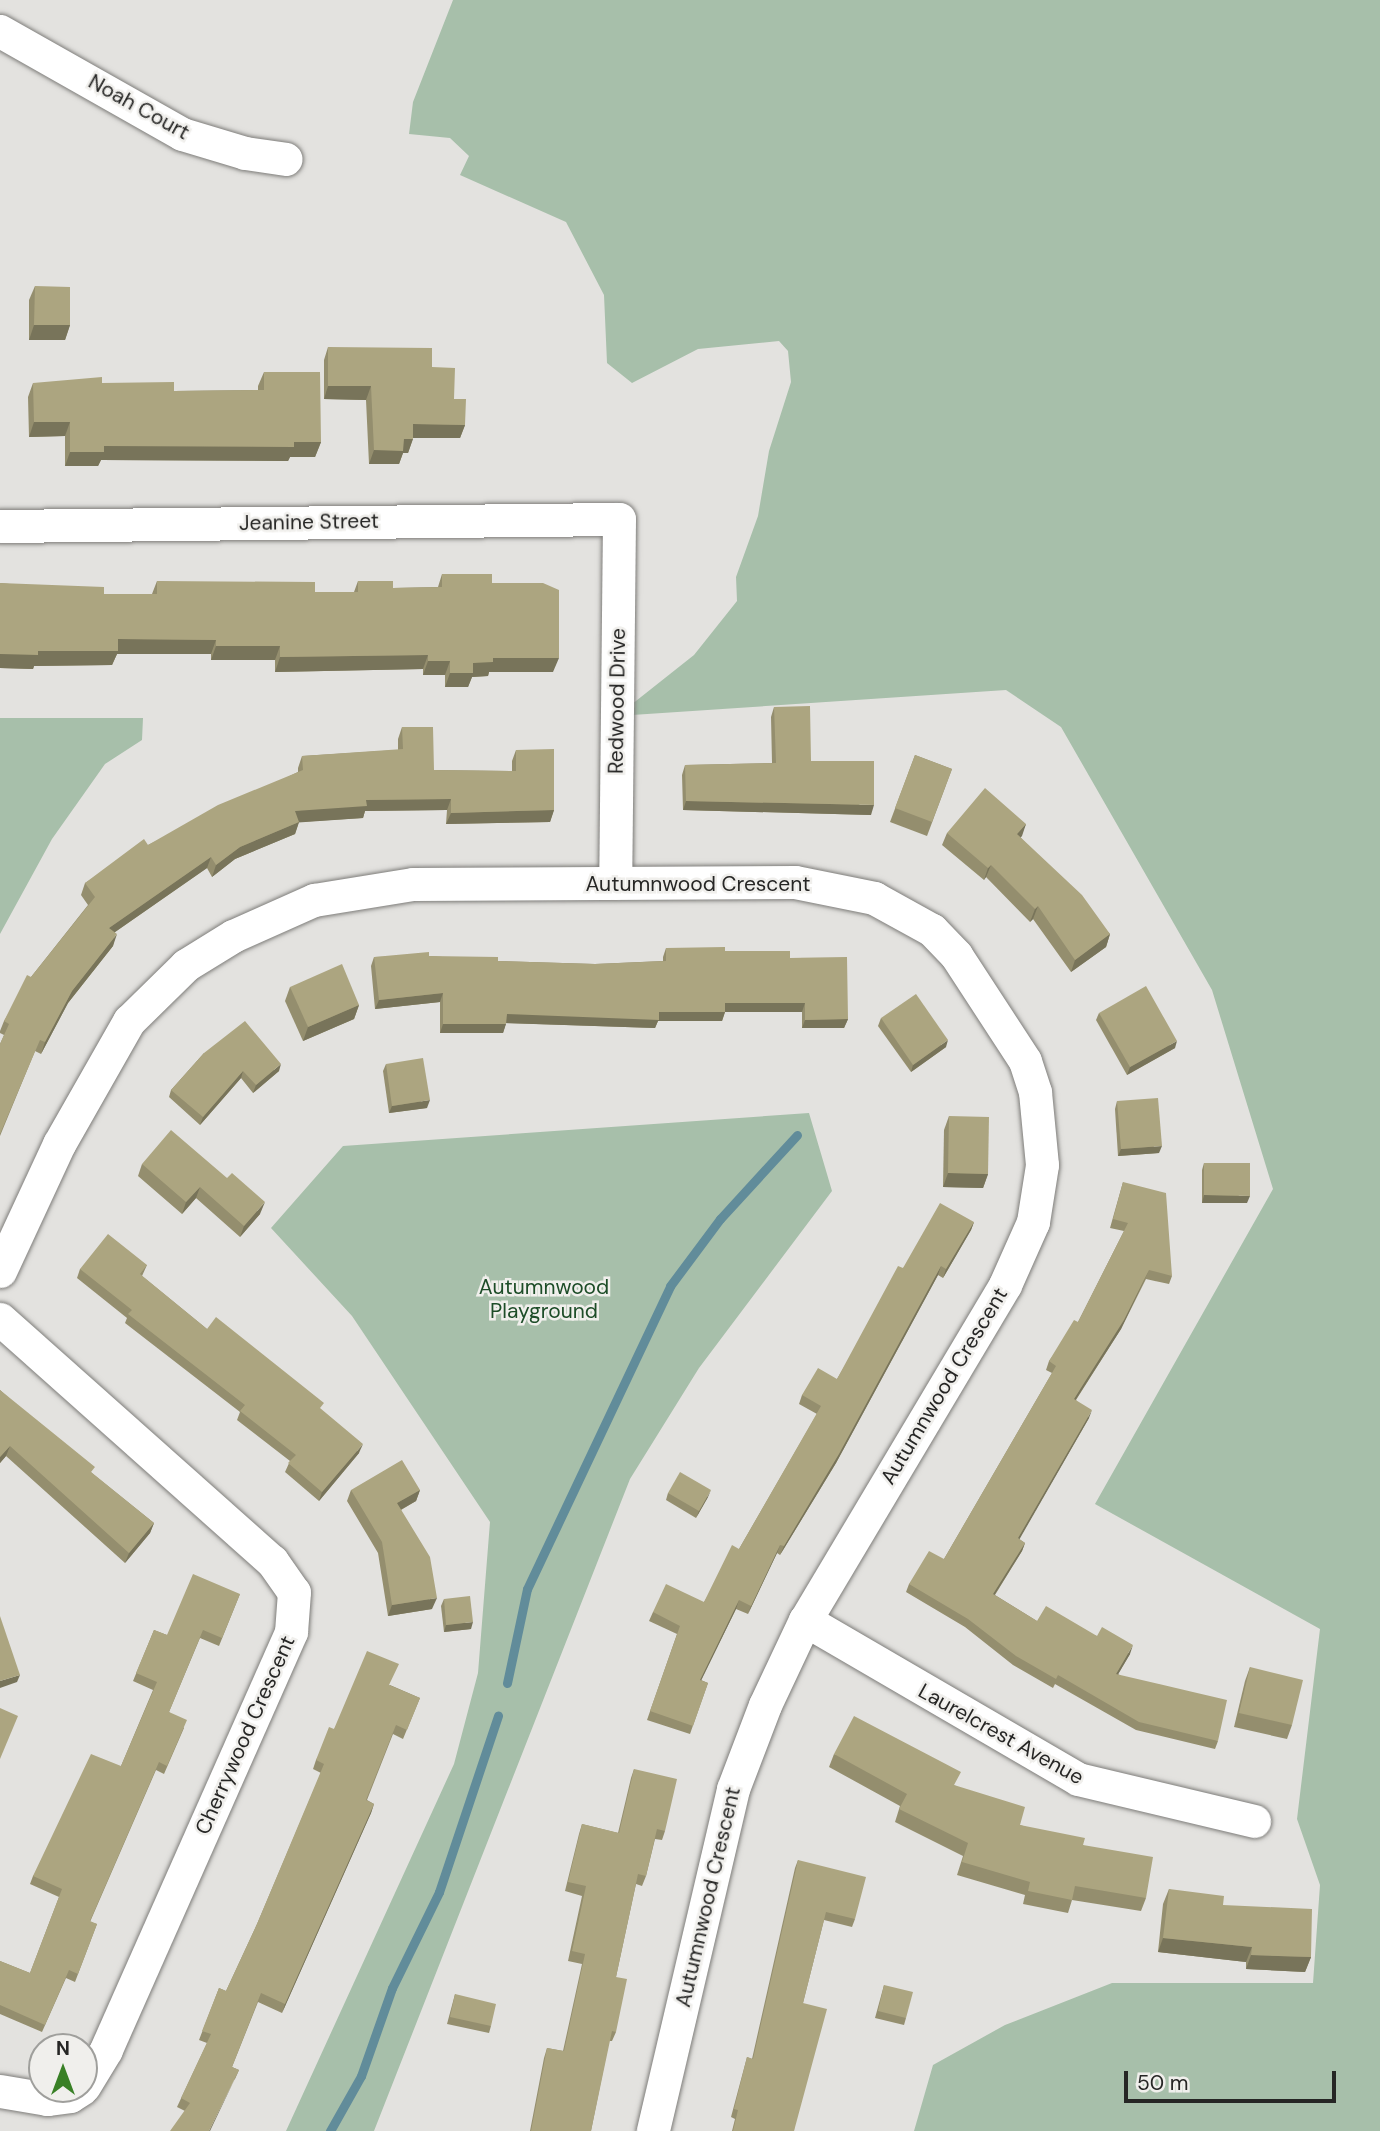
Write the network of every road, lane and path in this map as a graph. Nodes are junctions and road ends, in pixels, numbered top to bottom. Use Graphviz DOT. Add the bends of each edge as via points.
graph roads {
  1 [pos="0,31"];
  2 [pos="286,159"];
  3 [pos="619,519"];
  4 [pos="0,526"];
  5 [pos="615,883"];
  6 [pos="0,1271"];
  7 [pos="0,1319"];
  8 [pos="805,1620"];
  9 [pos="1254,1821"];
  10 [pos="98,2063"];
  11 [pos="0,2091"];
  12 [pos="28,2096"];
  13 [pos="653,2131"];
  1 -- 2 [label="street, Noah Court" via="182,134 245,153"];
  3 -- 4 [label="street, Jeanine Street"];
  3 -- 5 [label="street, Redwood Drive"];
  5 -- 6 [label="street, Autumnwood Crescent" via="413,884 363,889 314,900 280,914 186,965 129,1021 108,1052"];
  5 -- 8 [label="street, Autumnwood Crescent" via="795,882 831,886 901,911 932,930 956,955 1025,1061 1035,1092 1042,1165 1033,1222 1022,1251"];
  7 -- 10 [label="street, Cherrywood Crescent" via="272,1561 294,1592 291,1632"];
  8 -- 9 [label="street, Laurelcrest Avenue" via="1078,1779"];
  8 -- 13 [label="street, Autumnwood Crescent" via="733,1790"];
  11 -- 12 [label="street, Cherrywood Crescent"];
}
